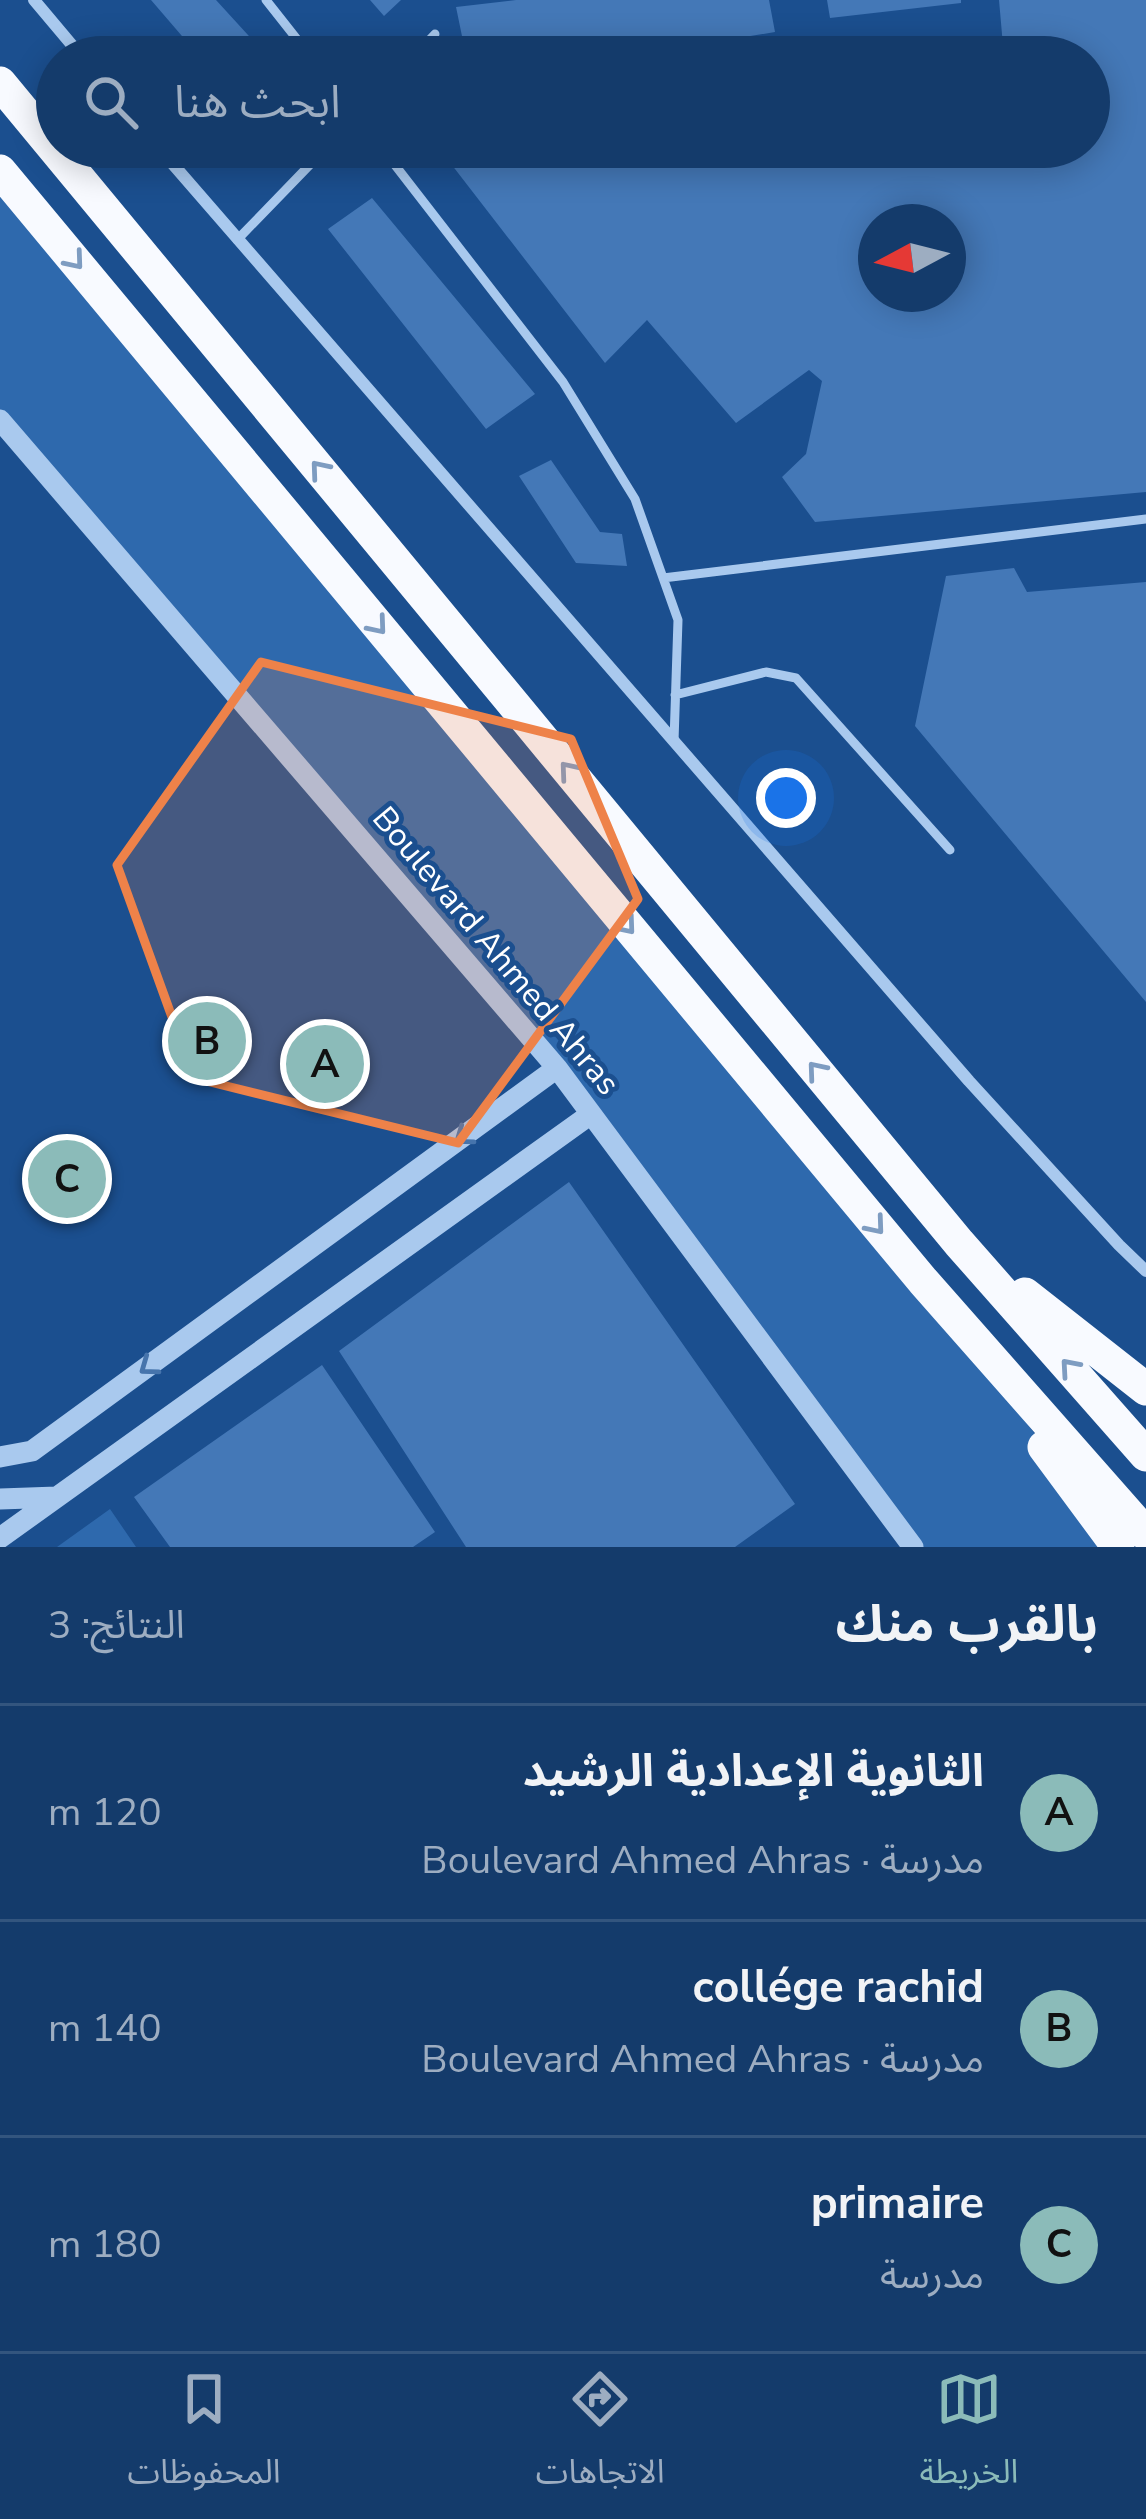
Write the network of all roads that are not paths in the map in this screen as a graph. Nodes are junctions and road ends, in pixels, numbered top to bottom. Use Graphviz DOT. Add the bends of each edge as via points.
graph roads {
  1 [pos="34,0"];
  2 [pos="266,0"];
  3 [pos="64,36"];
  4 [pos="294,36"];
  5 [pos="0,83"];
  6 [pos="36,127"];
  7 [pos="70,168"];
  8 [pos="176,168"];
  9 [pos="307,168"];
  10 [pos="397,168"];
  11 [pos="0,171"];
  12 [pos="237,240"];
  13 [pos="0,420"];
  14 [pos="1146,519"];
  15 [pos="663,578"];
  16 [pos="675,695"];
  17 [pos="674,741"];
  18 [pos="950,850"];
  19 [pos="557,1068"];
  20 [pos="591,1114"];
  21 [pos="959,1243"];
  22 [pos="1146,1271"];
  23 [pos="922,1281"];
  24 [pos="1146,1389"];
  25 [pos="1146,1455"];
  26 [pos="0,1457"];
  27 [pos="57,1497"];
  28 [pos="0,1499"];
  29 [pos="1146,1534"];
  30 [pos="0,1538"];
  31 [pos="913,1547"];
  32 [pos="1118,1547"];
  1 -- 3 [label="street"];
  2 -- 4 [label="lane"];
  6 -- 5 [label="highway, one-way"];
  21 -- 7 [label="highway, one-way"];
  8 -- 12 [label="street"];
  9 -- 12 [label="lane"];
  10 -- 15 [label="lane" via="563,382 635,499"];
  11 -- 23 [label="highway, one-way"];
  12 -- 17 [label="street"];
  13 -- 19 [label="street, Boulevard Ahmed Ahras"];
  14 -- 15 [label="lane"];
  15 -- 16 [label="lane" via="679,620"];
  16 -- 17 [label="lane"];
  16 -- 18 [label="lane" via="766,672 796,678"];
  17 -- 22 [label="street"];
  19 -- 20 [label="street, Boulevard Ahmed Ahras"];
  19 -- 26 [label="street, one-way" via="32,1451"];
  20 -- 27 [label="street"];
  20 -- 31 [label="street, Boulevard Ahmed Ahras"];
  21 -- 24 [label="highway"];
  25 -- 21 [label="highway, one-way"];
  23 -- 29 [label="highway"];
  23 -- 32 [label="highway"];
  27 -- 28 [label="street"];
  27 -- 30 [label="street"];
}
